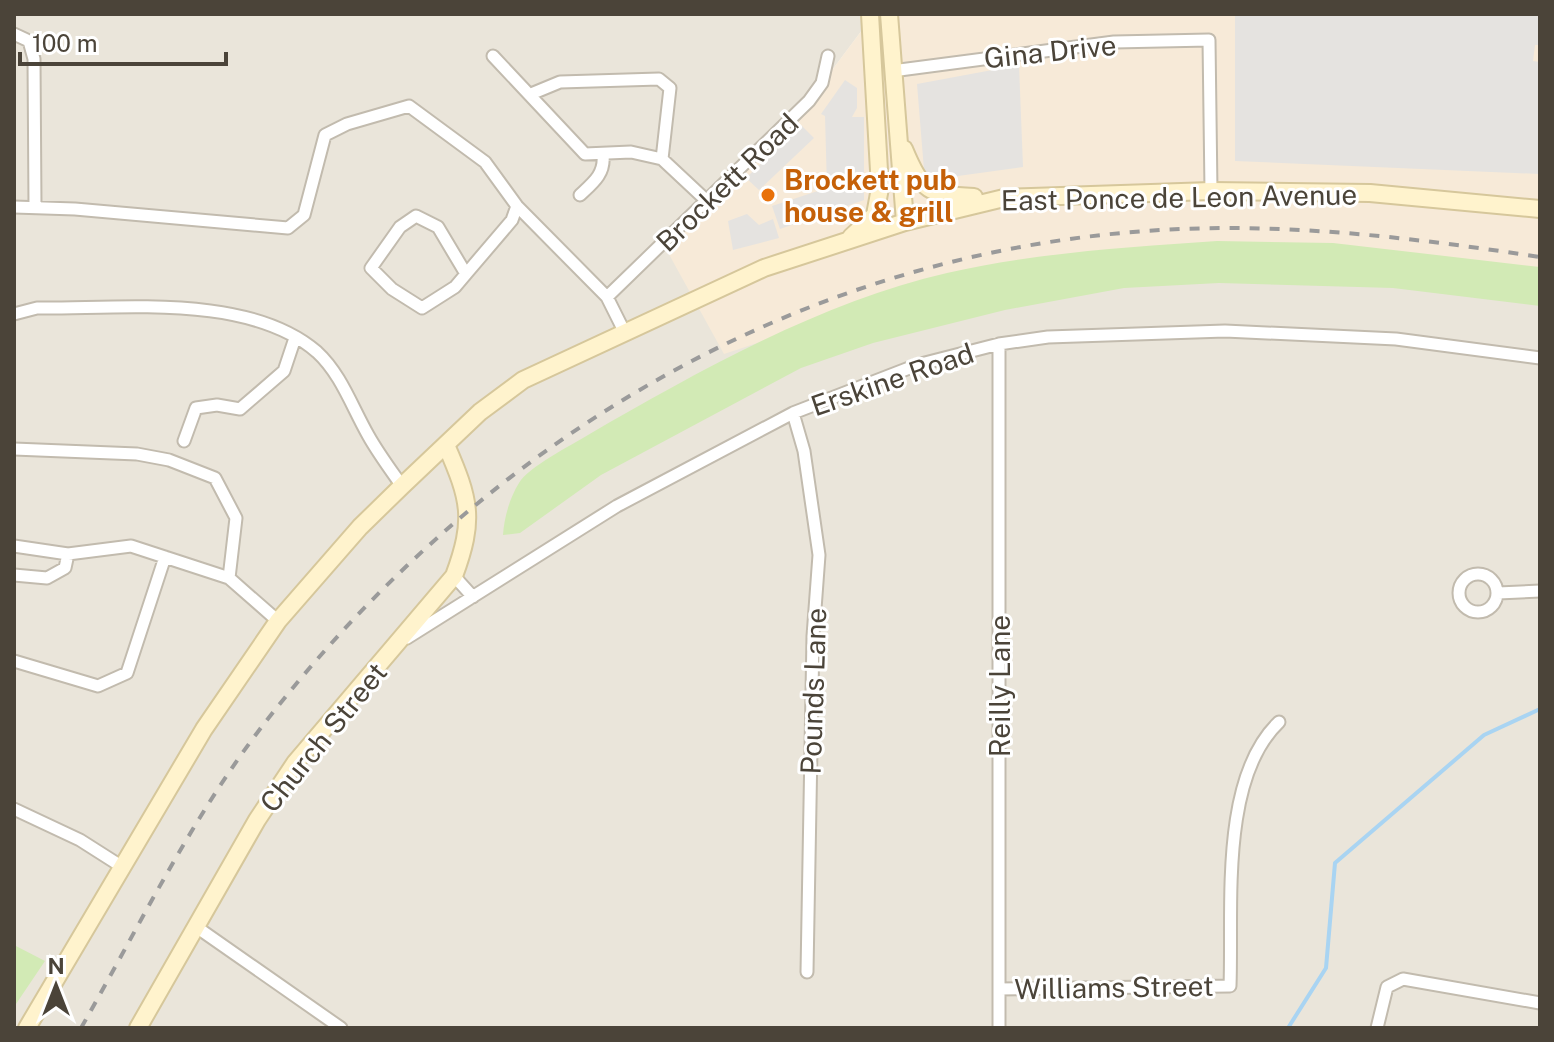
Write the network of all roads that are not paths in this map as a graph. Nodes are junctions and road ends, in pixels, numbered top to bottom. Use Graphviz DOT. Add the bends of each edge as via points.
graph roads {
  1 [pos="870,14"];
  2 [pos="889,14"];
  3 [pos="14,34"];
  4 [pos="493,56"];
  5 [pos="828,56"];
  6 [pos="892,71"];
  7 [pos="531,94"];
  8 [pos="898,133"];
  9 [pos="603,155"];
  10 [pos="662,159"];
  11 [pos="1211,191"];
  12 [pos="580,195"];
  13 [pos="1004,198"];
  14 [pos="708,202"];
  15 [pos="35,206"];
  16 [pos="517,206"];
  17 [pos="14,207"];
  18 [pos="1540,209"];
  19 [pos="905,222"];
  20 [pos="848,241"];
  21 [pos="466,274"];
  22 [pos="607,297"];
  23 [pos="14,314"];
  24 [pos="624,331"];
  25 [pos="295,338"];
  26 [pos="999,344"];
  27 [pos="1540,358"];
  28 [pos="793,413"];
  29 [pos="184,441"];
  30 [pos="446,445"];
  31 [pos="14,449"];
  32 [pos="402,486"];
  33 [pos="14,546"];
  34 [pos="68,554"];
  35 [pos="165,557"];
  36 [pos="14,575"];
  37 [pos="454,576"];
  38 [pos="229,578"];
  39 [pos="1540,591"];
  40 [pos="1498,593"];
  41 [pos="473,597"];
  42 [pos="278,621"];
  43 [pos="400,643"];
  44 [pos="14,661"];
  45 [pos="1279,722"];
  46 [pos="14,809"];
  47 [pos="124,868"];
  48 [pos="195,926"];
  49 [pos="807,972"];
  50 [pos="999,989"];
  51 [pos="1540,1003"];
  52 [pos="27,1028"];
  53 [pos="138,1028"];
  54 [pos="341,1028"];
  55 [pos="999,1028"];
  56 [pos="1377,1028"];
  1 -- 20 [label="main road" via="880,188 875,215"];
  2 -- 6 [label="main road"];
  3 -- 15 [label="street" via="29,41 34,59"];
  4 -- 7 [label="street"];
  5 -- 14 [label="street, Brockett Road" via="822,83 809,101"];
  6 -- 8 [label="main road"];
  6 -- 11 [label="street, Gina Drive" via="1098,44 1209,40"];
  7 -- 9 [label="street" via="585,154"];
  7 -- 10 [label="street" via="560,82 659,79 670,88"];
  8 -- 13 [label="main road" via="920,183 939,196"];
  8 -- 19 [label="main road"];
  9 -- 10 [label="street" via="631,152"];
  9 -- 12 [label="street" via="600,175"];
  10 -- 14 [label="street"];
  11 -- 13 [label="main road, East Ponce de Leon Avenue"];
  11 -- 18 [label="main road, East Ponce de Leon Avenue" via="1370,193"];
  13 -- 19 [label="main road, East Ponce de Leon Avenue"];
  14 -- 22 [label="street, Brockett Road"];
  15 -- 16 [label="street" via="288,228 304,215 325,135 409,106 485,162"];
  15 -- 17 [label="street"];
  16 -- 21 [label="street" via="512,220"];
  16 -- 22 [label="street"];
  19 -- 20 [label="main road, East Ponce de Leon Avenue"];
  20 -- 24 [label="main road, East Ponce de Leon Avenue" via="764,268"];
  21 -- 21 [label="street" via="422,308 371,268 400,227 416,216 438,227"];
  22 -- 24 [label="street"];
  23 -- 25 [label="street" via="37,308 232,312"];
  24 -- 30 [label="main road, East Ponce de Leon Avenue" via="523,380"];
  25 -- 29 [label="street" via="284,371 240,409 196,408"];
  25 -- 32 [label="street" via="317,352 341,383 368,437"];
  26 -- 27 [label="street, Erskine Road" via="1048,337 1225,331 1396,339"];
  26 -- 28 [label="street, Erskine Road" via="917,365"];
  26 -- 50 [label="street, Reilly Lane"];
  28 -- 41 [label="street, Erskine Road" via="617,506"];
  28 -- 49 [label="street, Pounds Lane" via="819,555"];
  30 -- 32 [label="main road, East Ponce de Leon Avenue"];
  30 -- 37 [label="main road, Church Street" via="470,507 468,540"];
  31 -- 38 [label="street" via="137,454 215,478 236,518"];
  32 -- 42 [label="main road, East Ponce de Leon Avenue"];
  33 -- 34 [label="street"];
  34 -- 35 [label="street" via="131,546"];
  34 -- 36 [label="street" via="65,568 47,578"];
  35 -- 38 [label="street"];
  35 -- 44 [label="street" via="127,673 98,686"];
  37 -- 41 [label="street"];
  37 -- 43 [label="main road, Church Street"];
  38 -- 42 [label="street"];
  39 -- 40 [label="street"];
  41 -- 43 [label="street, Erskine Road"];
  42 -- 47 [label="main road, East Ponce de Leon Avenue" via="211,718"];
  43 -- 48 [label="main road, Church Street" via="295,763"];
  45 -- 50 [label="street, Williams Street" via="1250,762 1240,794 1230,986"];
  46 -- 47 [label="street"];
  47 -- 52 [label="main road, East Ponce de Leon Avenue"];
  48 -- 53 [label="main road, Church Street"];
  48 -- 54 [label="street"];
  50 -- 55 [label="street, Reilly Lane"];
  51 -- 56 [label="street" via="1403,979 1387,987"];
}
